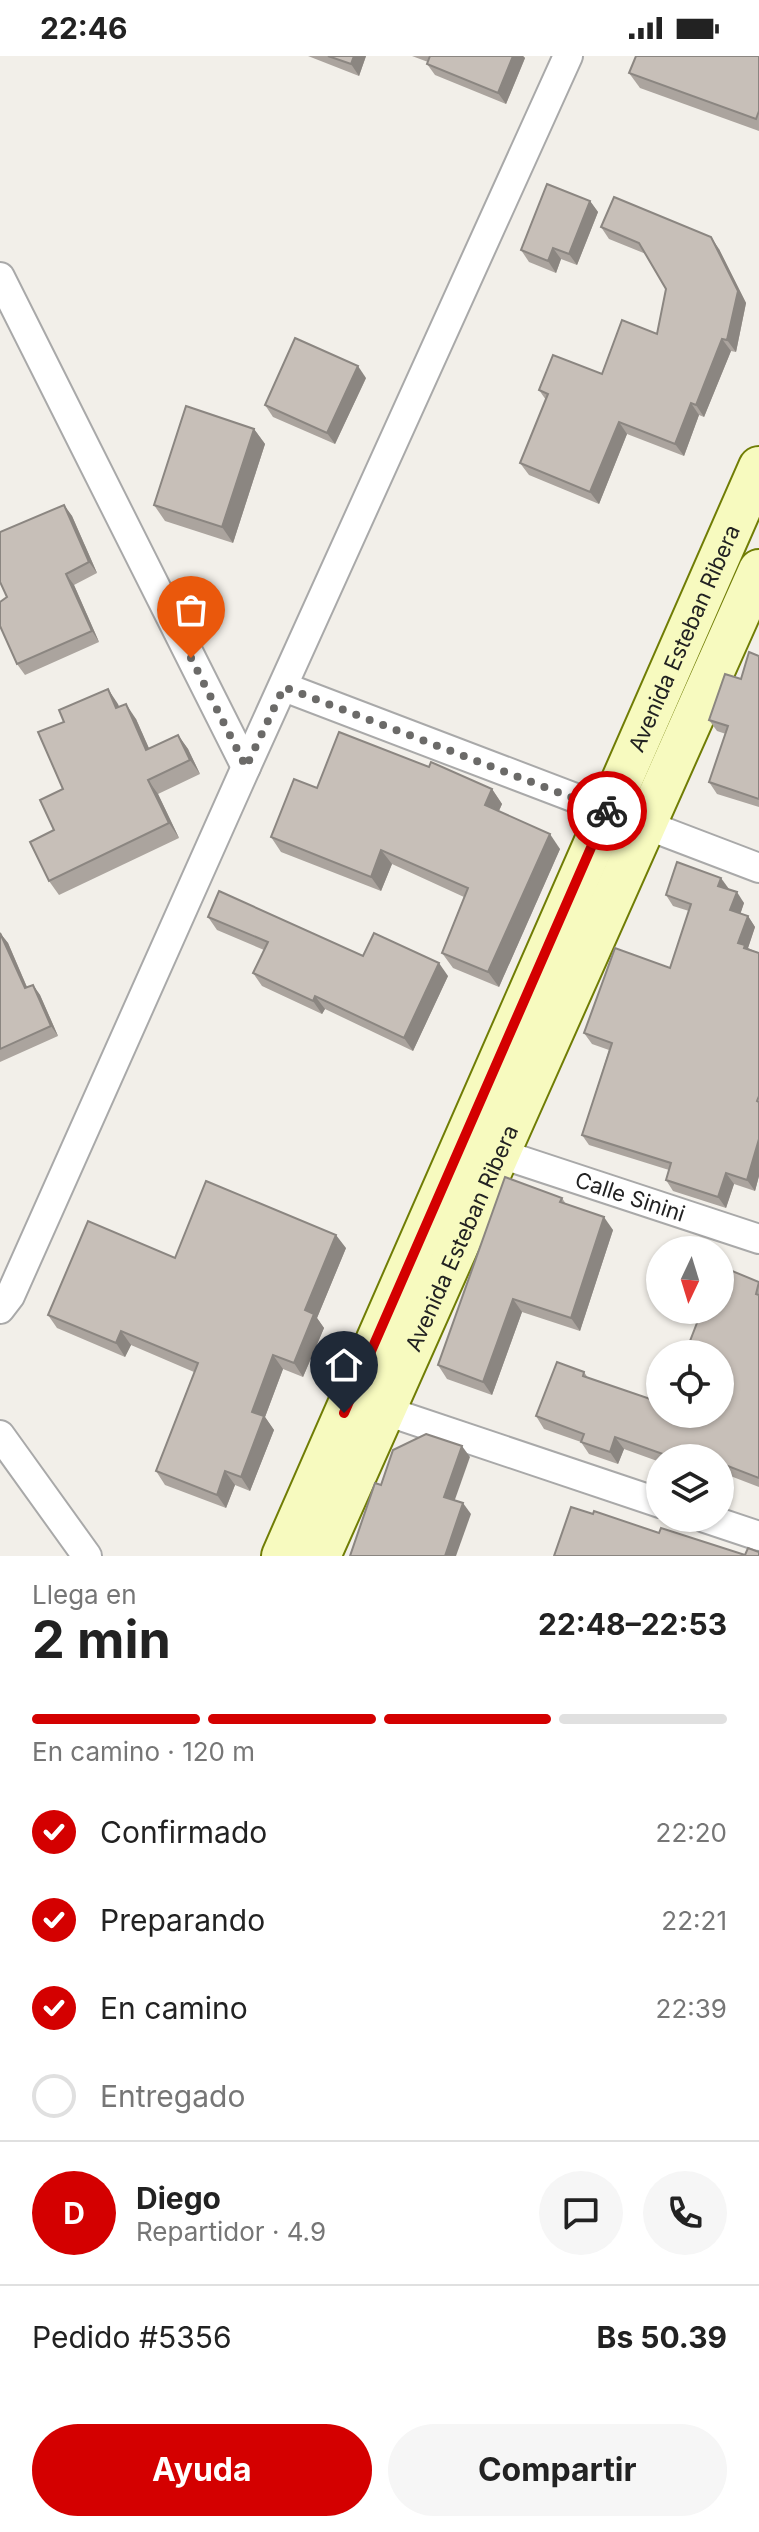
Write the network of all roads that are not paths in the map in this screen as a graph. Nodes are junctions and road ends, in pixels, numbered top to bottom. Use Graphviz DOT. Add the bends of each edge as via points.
graph roads {
  1 [pos="568,56"];
  2 [pos="0,277"];
  3 [pos="759,467"];
  4 [pos="759,570"];
  5 [pos="284,687"];
  6 [pos="246,767"];
  7 [pos="607,811"];
  8 [pos="644,826"];
  9 [pos="759,868"];
  10 [pos="501,1154"];
  11 [pos="759,1239"];
  12 [pos="0,1309"];
  13 [pos="386,1411"];
  14 [pos="0,1435"];
  15 [pos="646,1498"];
  16 [pos="734,1528"];
  17 [pos="759,1536"];
  18 [pos="87,1556"];
  19 [pos="282,1556"];
  20 [pos="320,1556"];
  1 -- 5 [label="street"];
  2 -- 6 [label="street"];
  3 -- 7 [label="main road, Avenida Esteban Ribera"];
  4 -- 8 [label="main road, Avenida Esteban Ribera"];
  5 -- 6 [label="street"];
  5 -- 7 [label="street"];
  6 -- 12 [label="street"];
  7 -- 8 [label="street"];
  7 -- 19 [label="main road, Avenida Esteban Ribera"];
  8 -- 9 [label="street"];
  8 -- 10 [label="main road, Avenida Esteban Ribera"];
  10 -- 11 [label="street, Calle Sinini"];
  10 -- 13 [label="main road, Avenida Esteban Ribera"];
  13 -- 15 [label="street"];
  13 -- 20 [label="main road, Avenida Esteban Ribera"];
  14 -- 18 [label="street"];
  16 -- 17 [label="street"];
}
